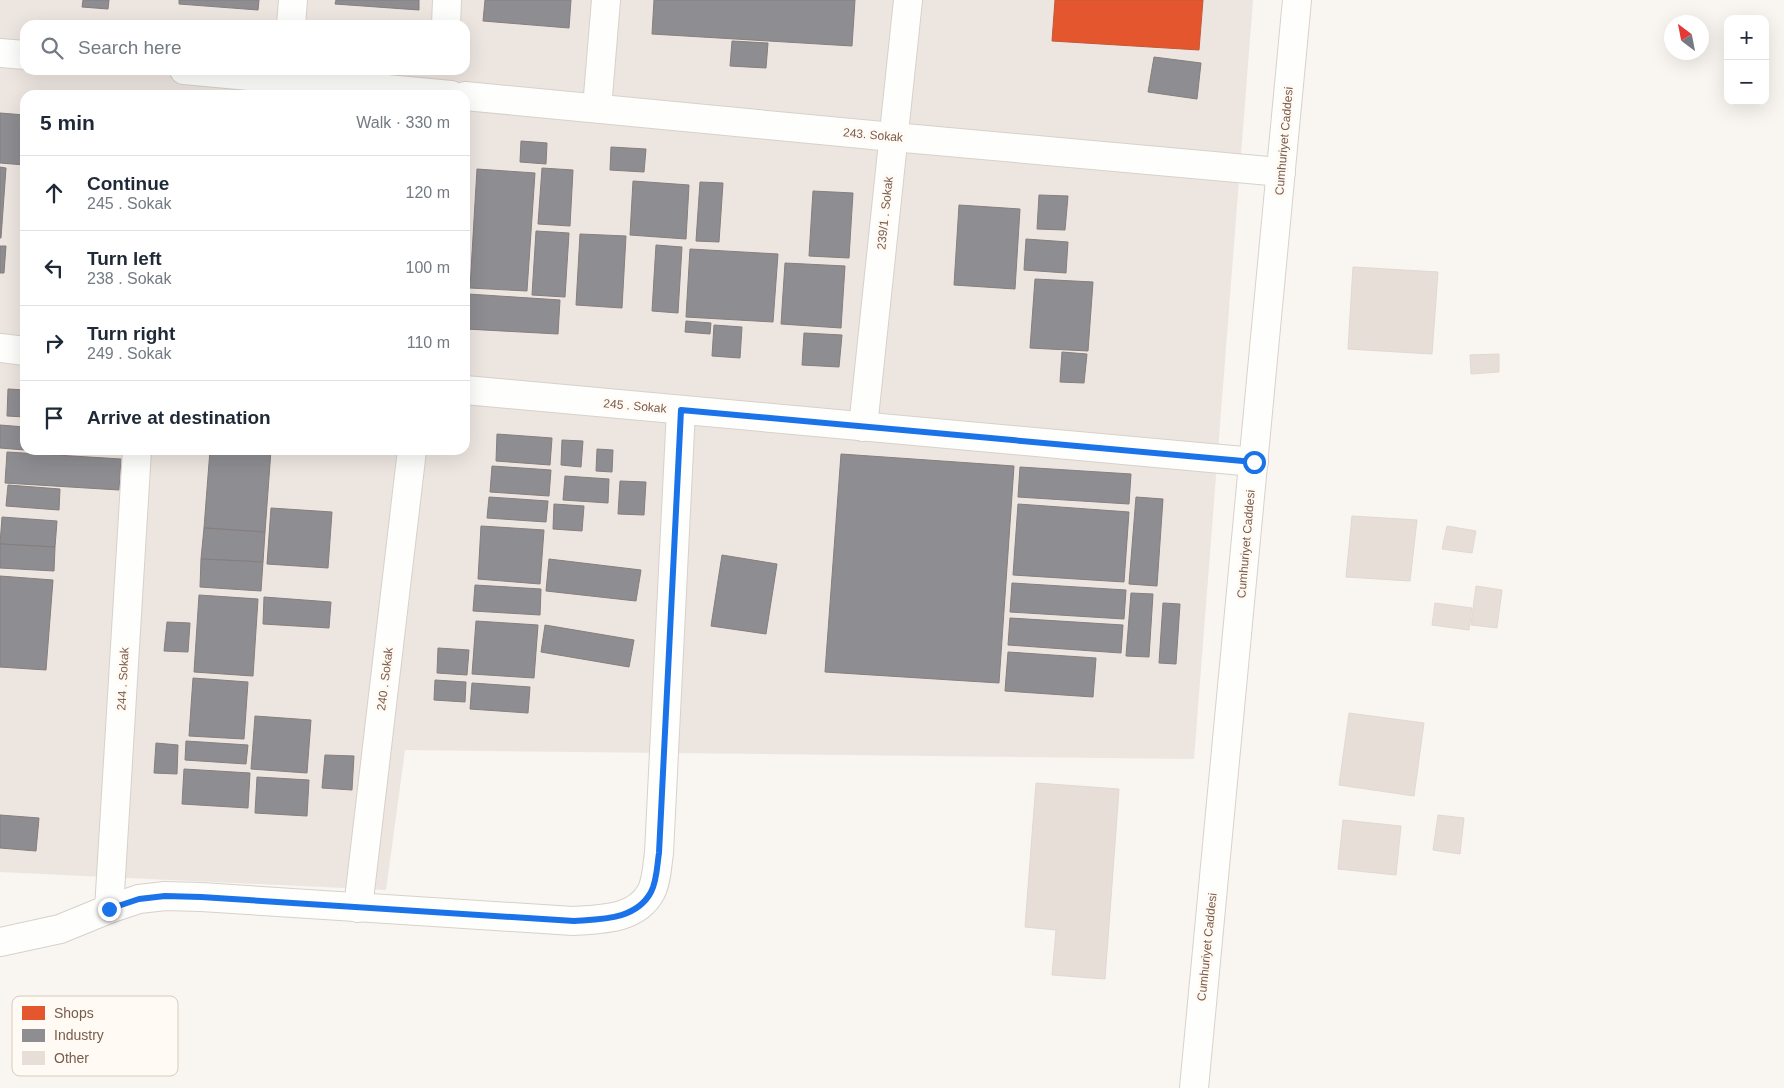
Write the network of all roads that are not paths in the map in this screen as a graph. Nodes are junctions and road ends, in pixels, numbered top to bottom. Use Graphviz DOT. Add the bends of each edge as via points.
graph roads {
  1 [pos="293,0"];
  2 [pos="447,0"];
  3 [pos="606,0"];
  4 [pos="908,0"];
  5 [pos="1297,0"];
  6 [pos="291,20"];
  7 [pos="446,20"];
  8 [pos="0,53"];
  9 [pos="20,55"];
  10 [pos="286,75"];
  11 [pos="440,90"];
  12 [pos="470,93"];
  13 [pos="597,108"];
  14 [pos="893,137"];
  15 [pos="1281,172"];
  16 [pos="0,348"];
  17 [pos="20,350"];
  18 [pos="470,390"];
  19 [pos="681,410"];
  20 [pos="863,427"];
  21 [pos="137,455"];
  22 [pos="411,455"];
  23 [pos="1254,462"];
  24 [pos="358,908"];
  25 [pos="109,909"];
  26 [pos="0,942"];
  27 [pos="1194,1088"];
  1 -- 6 [label="street"];
  2 -- 7 [label="street"];
  3 -- 13 [label="street"];
  4 -- 14 [label="street, 239/1 . Sokak"];
  5 -- 15 [label="street, Cumhuriyet Caddesi"];
  8 -- 9 [label="street"];
  10 -- 11 [label="street, 243. Sokak"];
  12 -- 13 [label="street, 243. Sokak"];
  13 -- 14 [label="street, 243. Sokak"];
  14 -- 15 [label="street, 243. Sokak"];
  14 -- 20 [label="street, 239/1 . Sokak"];
  15 -- 23 [label="street, Cumhuriyet Caddesi"];
  16 -- 17 [label="street"];
  18 -- 19 [label="street, 245 . Sokak"];
  19 -- 20 [label="street, 245 . Sokak"];
  19 -- 24 [label="street" via="659,853 651,891 641,906 623,915 574,921"];
  20 -- 23 [label="street, 245 . Sokak"];
  21 -- 25 [label="street, 244 . Sokak"];
  22 -- 24 [label="street, 240 . Sokak"];
  23 -- 27 [label="street, Cumhuriyet Caddesi"];
  24 -- 25 [label="street" via="165,896 139,899"];
  25 -- 26 [label="street" via="60,929"];
}
